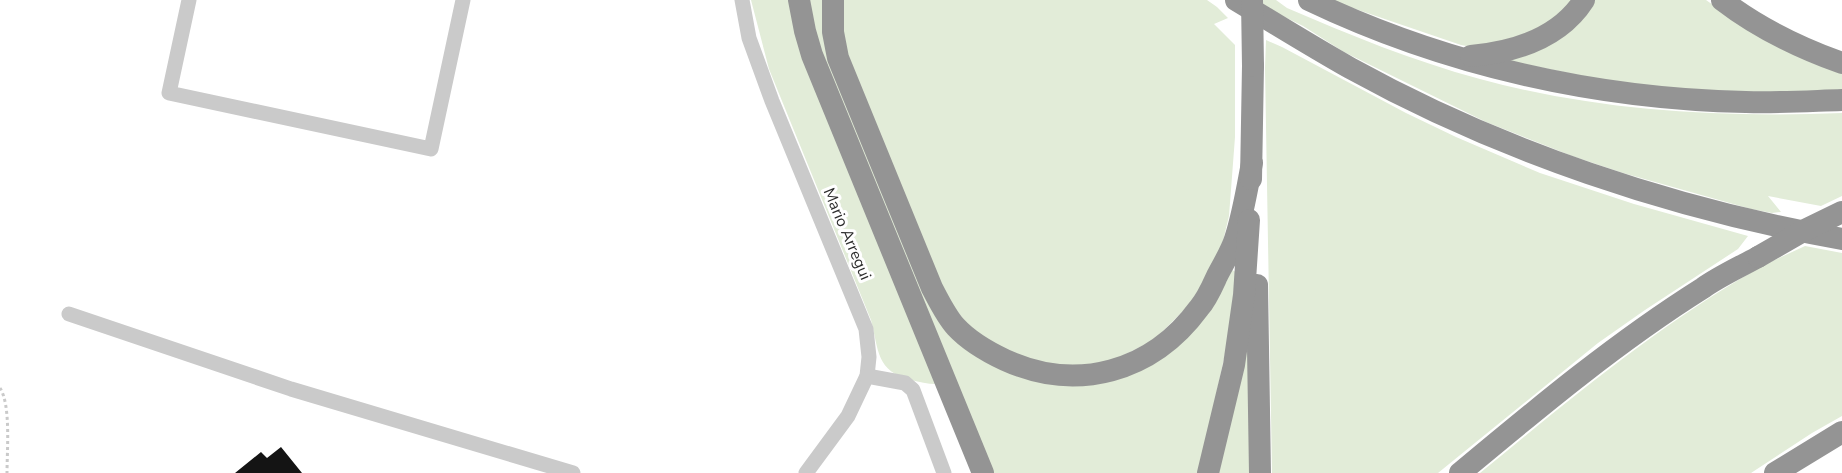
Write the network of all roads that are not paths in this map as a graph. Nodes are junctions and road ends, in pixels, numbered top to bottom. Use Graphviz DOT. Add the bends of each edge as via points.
graph roads {
  1 [pos="189,0"];
  2 [pos="463,0"];
  3 [pos="742,0"];
  4 [pos="799,0"];
  5 [pos="833,0"];
  6 [pos="1236,0"];
  7 [pos="1252,0"];
  8 [pos="1309,0"];
  9 [pos="1584,0"];
  10 [pos="1722,0"];
  11 [pos="1456,58"];
  12 [pos="1842,63"];
  13 [pos="1842,100"];
  14 [pos="1252,164"];
  15 [pos="1842,212"];
  16 [pos="1842,239"];
  17 [pos="69,314"];
  18 [pos="867,376"];
  19 [pos="1842,432"];
  20 [pos="573,473"];
  21 [pos="806,473"];
  22 [pos="944,473"];
  23 [pos="983,473"];
  24 [pos="1208,473"];
  25 [pos="1260,473"];
  26 [pos="1460,473"];
  27 [pos="1775,473"];
  1 -- 2 [label="street" via="169,93 431,149"];
  3 -- 18 [label="street, Mario Arregui" via="749,38 772,101 866,328"];
  4 -- 23 [label="highway" via="812,55"];
  5 -- 14 [label="highway" via="838,58 932,288 956,327 1018,367 1065,377 1114,370 1172,339 1201,307 1235,241"];
  6 -- 16 [label="highway" via="1351,69 1522,148 1612,182 1696,206"];
  7 -- 14 [label="highway, bridge"];
  8 -- 11 [label="highway"];
  9 -- 11 [label="highway" via="1568,20 1535,41 1505,52"];
  10 -- 12 [label="highway" via="1786,39"];
  11 -- 13 [label="highway" via="1536,78 1642,95 1746,102"];
  14 -- 24 [label="highway" via="1244,295 1234,365"];
  14 -- 25 [label="highway" via="1257,211"];
  15 -- 26 [label="highway, bridge" via="1703,288 1569,384"];
  17 -- 20 [label="street" via="291,389"];
  18 -- 21 [label="street, Mario Arregui" via="848,416"];
  18 -- 22 [label="street" via="905,383 913,390"];
  19 -- 27 [label="highway"];
}
